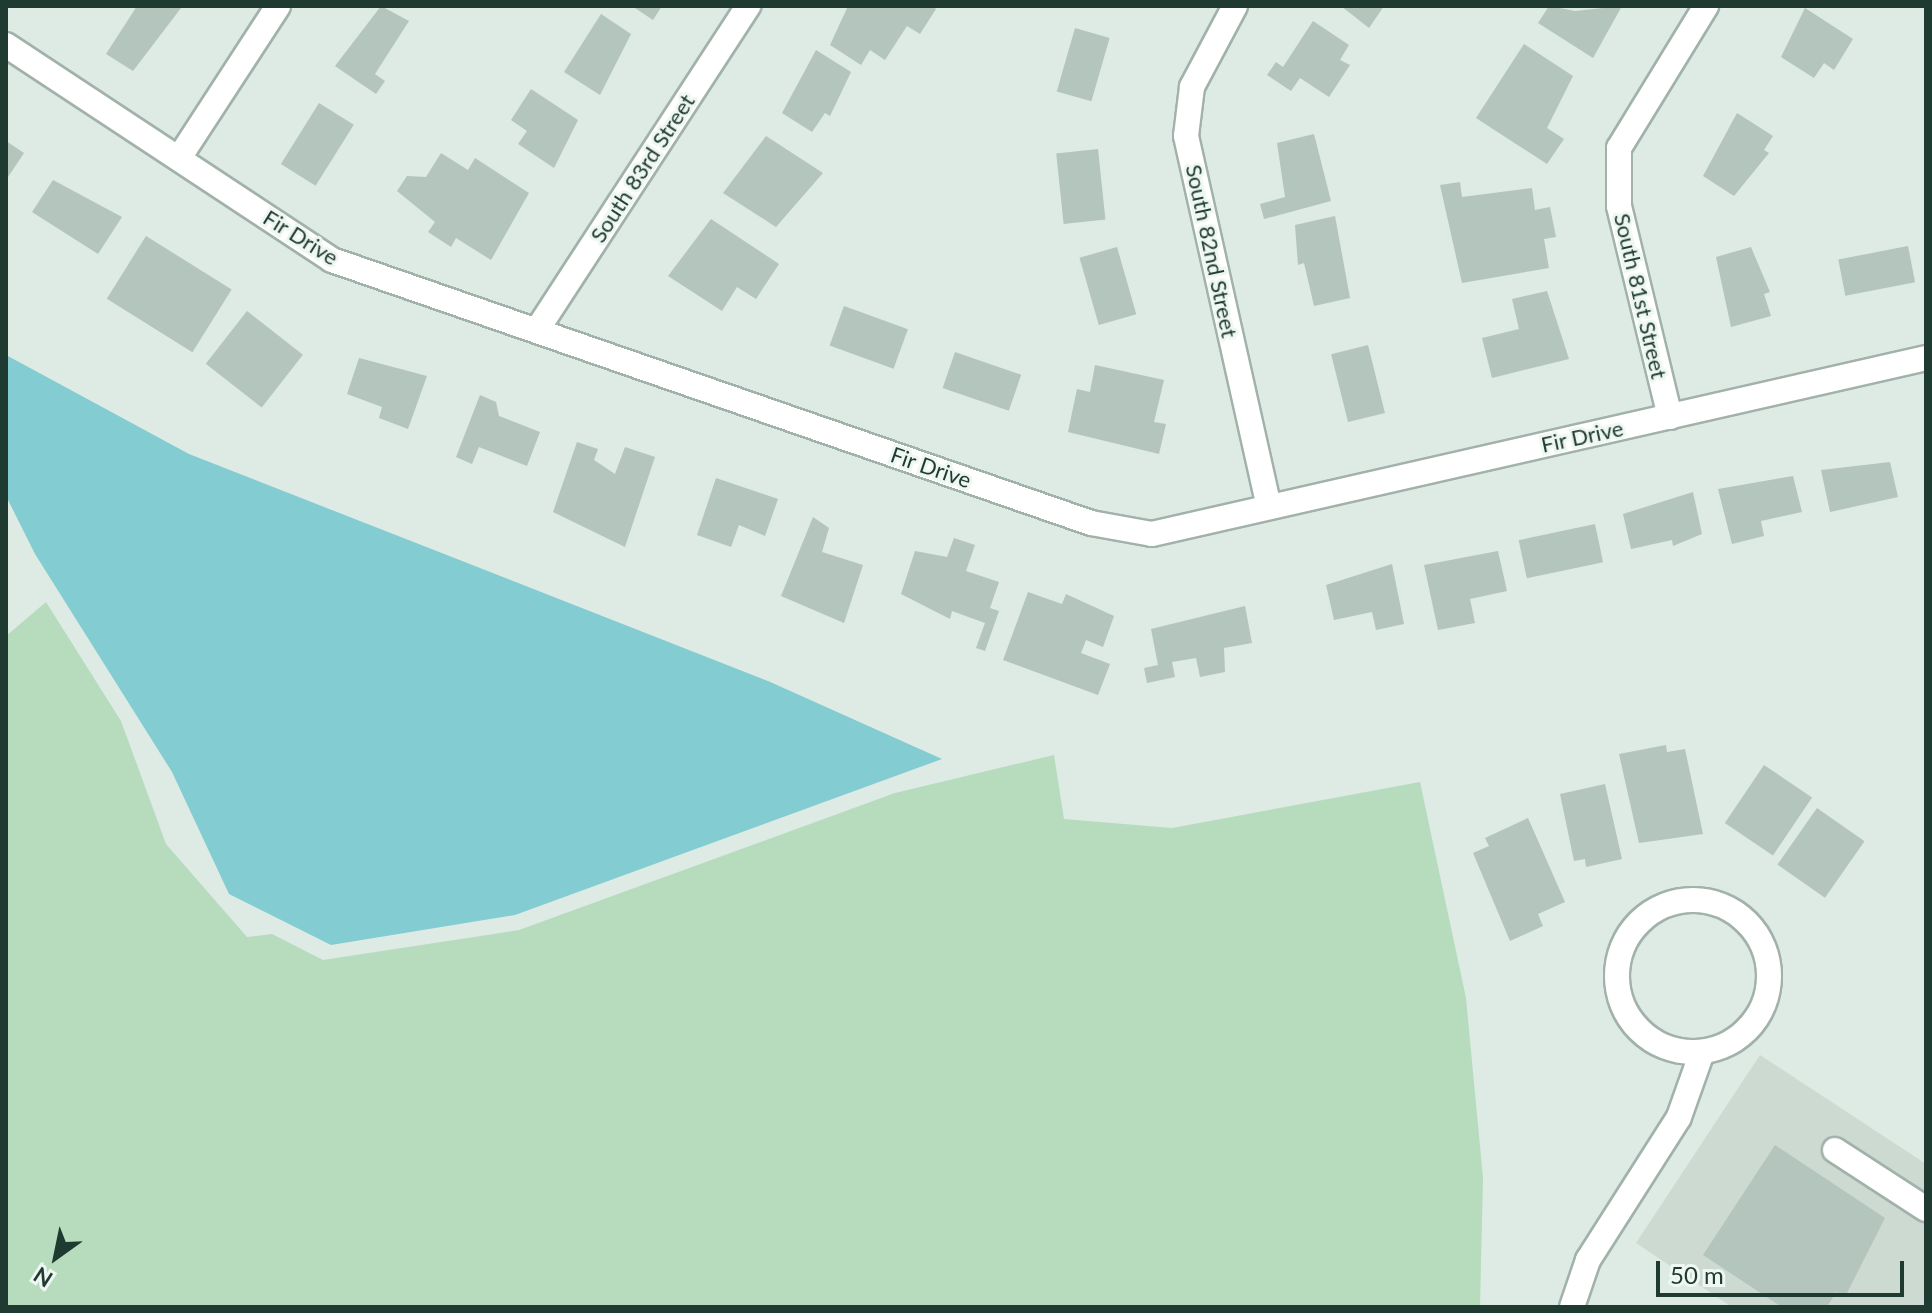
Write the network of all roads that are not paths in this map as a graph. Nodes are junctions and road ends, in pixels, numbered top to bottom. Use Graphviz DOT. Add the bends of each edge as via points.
graph roads {
  1 [pos="278,6"];
  2 [pos="748,6"];
  3 [pos="1235,6"];
  4 [pos="1706,6"];
  5 [pos="6,45"];
  6 [pos="179,158"];
  7 [pos="537,330"];
  8 [pos="1926,358"];
  9 [pos="1670,417"];
  10 [pos="1268,504"];
  11 [pos="1702,1052"];
  12 [pos="1835,1150"];
  13 [pos="1926,1209"];
  14 [pos="1572,1307"];
  1 -- 6 [label="street"];
  2 -- 7 [label="street, South 83rd Street"];
  3 -- 10 [label="street, South 82nd Street" via="1192,87 1186,136"];
  4 -- 9 [label="street, South 81st Street" via="1619,148 1619,206"];
  5 -- 6 [label="street, Fir Drive"];
  6 -- 7 [label="street, Fir Drive" via="332,260"];
  7 -- 10 [label="street, Fir Drive" via="1091,523 1152,534"];
  8 -- 9 [label="street, Fir Drive"];
  9 -- 10 [label="street, Fir Drive"];
  11 -- 11 [label="street" via="1676,1051 1634,1025 1616,979 1630,931 1671,902 1696,899 1742,918 1768,961 1769,986 1747,1031"];
  11 -- 14 [label="street" via="1679,1117 1588,1260"];
  12 -- 13 [label="street"];
}
